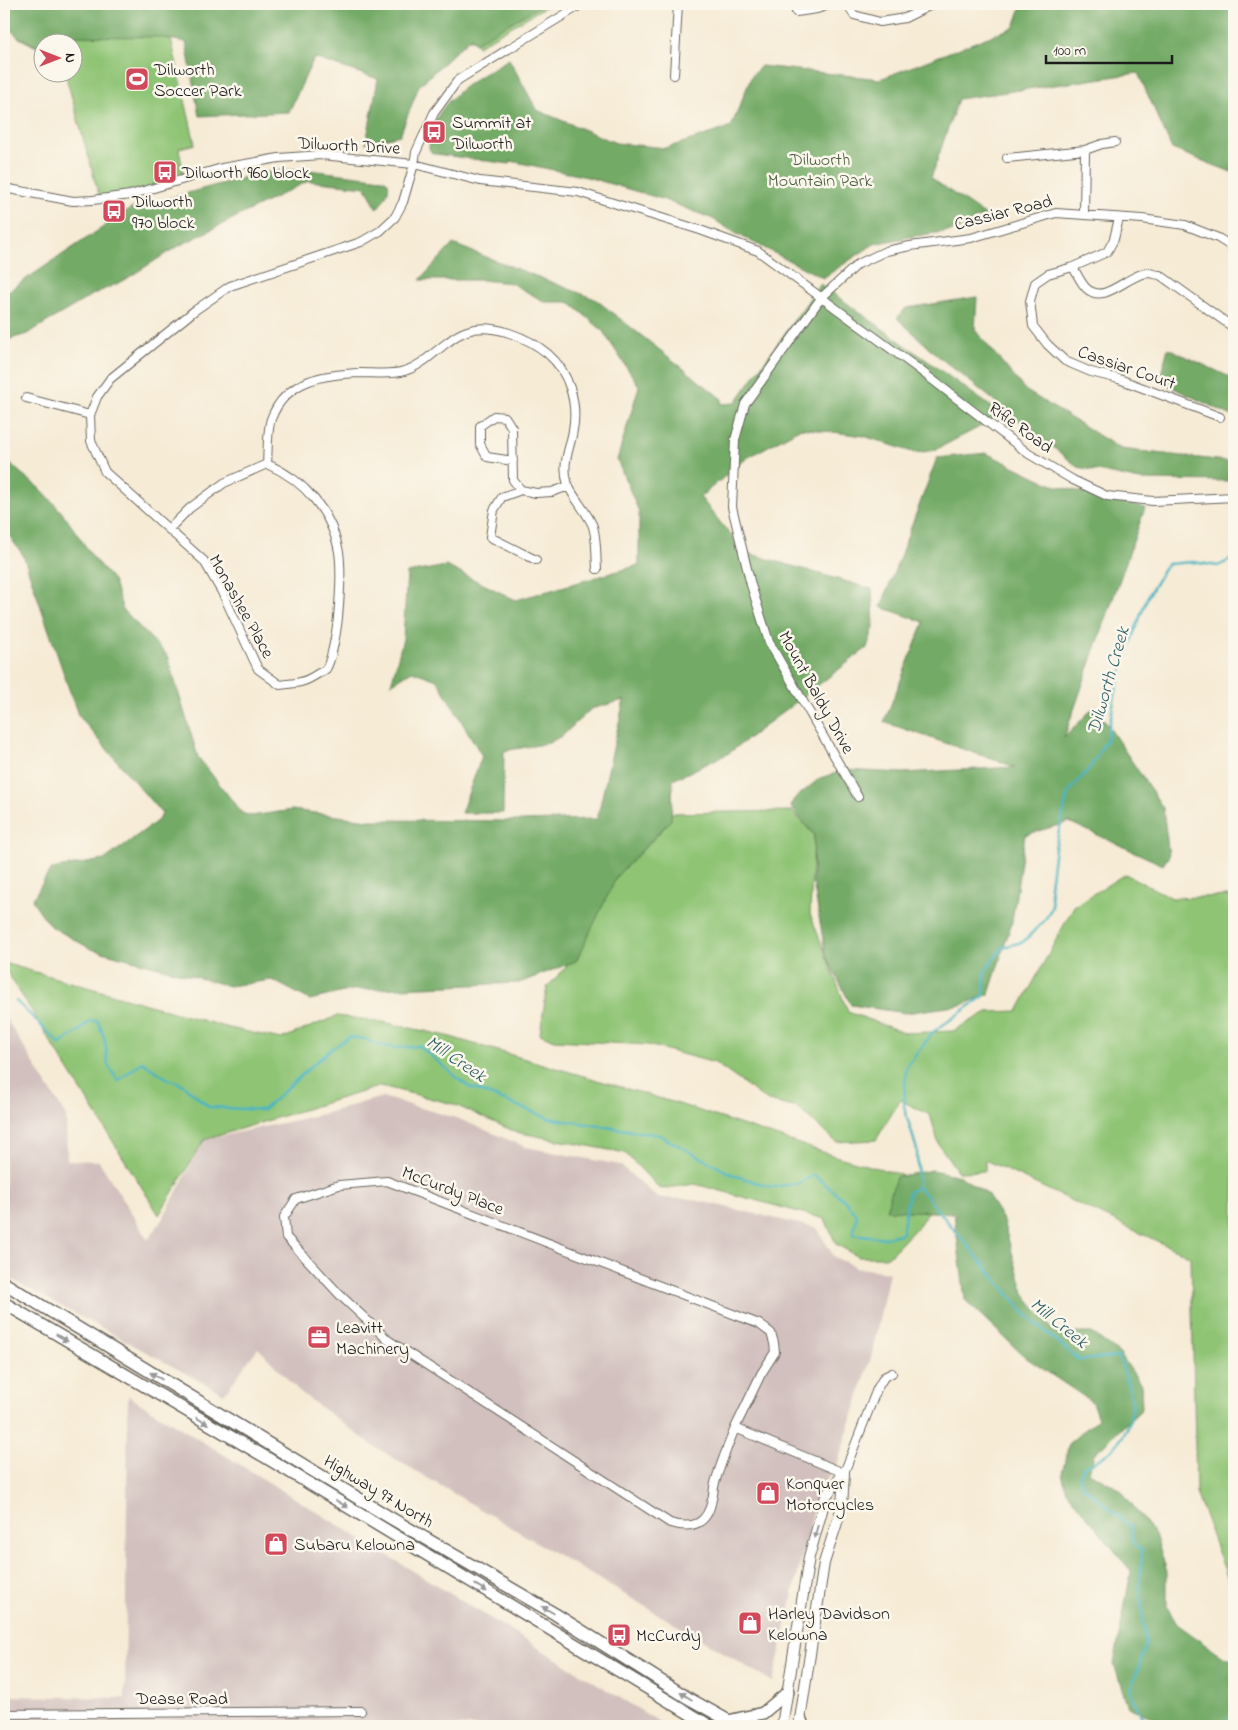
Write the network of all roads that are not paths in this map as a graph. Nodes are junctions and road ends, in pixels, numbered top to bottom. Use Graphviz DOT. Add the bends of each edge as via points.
graph roads {
  1 [pos="580,4"];
  2 [pos="678,4"];
  3 [pos="832,4"];
  4 [pos="847,4"];
  5 [pos="932,4"];
  6 [pos="796,12"];
  7 [pos="674,76"];
  8 [pos="1115,142"];
  9 [pos="1085,150"];
  10 [pos="1007,158"];
  11 [pos="414,164"];
  12 [pos="4,189"];
  13 [pos="1084,214"];
  14 [pos="1119,218"];
  15 [pos="1234,248"];
  16 [pos="1074,267"];
  17 [pos="821,298"];
  18 [pos="1234,328"];
  19 [pos="26,398"];
  20 [pos="90,415"];
  21 [pos="1220,417"];
  22 [pos="513,462"];
  23 [pos="267,464"];
  24 [pos="569,486"];
  25 [pos="521,490"];
  26 [pos="1234,497"];
  27 [pos="169,529"];
  28 [pos="536,560"];
  29 [pos="597,569"];
  30 [pos="858,797"];
  31 [pos="4,1283"];
  32 [pos="4,1303"];
  33 [pos="4,1309"];
  34 [pos="20,1313"];
  35 [pos="892,1373"];
  36 [pos="734,1428"];
  37 [pos="844,1474"];
  38 [pos="788,1692"];
  39 [pos="361,1712"];
  40 [pos="4,1714"];
  41 [pos="733,1724"];
  42 [pos="801,1724"];
  43 [pos="710,1726"];
  44 [pos="782,1726"];
  1 -- 11 [label="street, Monashee Place" via="458,80 434,113 416,152"];
  2 -- 7 [label="street"];
  3 -- 6 [label="street"];
  4 -- 5 [label="street" via="854,15 880,22 905,18"];
  8 -- 9 [label="street"];
  9 -- 10 [label="street"];
  9 -- 13 [label="street"];
  11 -- 12 [label="street, Dilworth Drive" via="321,155 279,158 222,168 130,195 93,200 73,201"];
  11 -- 17 [label="street, Dilworth Drive" via="480,181 578,192 700,230 758,251"];
  11 -- 20 [label="street, Monashee Place" via="396,217 380,231 361,242 230,286 110,379 97,397"];
  13 -- 14 [label="street, Cassiar Road"];
  13 -- 17 [label="street, Cassiar Road" via="1056,213 971,238 886,251 858,264"];
  14 -- 15 [label="street, Cassiar Road" via="1185,226 1218,238"];
  14 -- 16 [label="street, Cassiar Court" via="1114,239 1106,252"];
  16 -- 18 [label="street" via="1085,287 1095,294 1106,293 1147,273 1160,275"];
  16 -- 21 [label="street, Cassiar Court" via="1048,274 1036,283 1030,301 1032,326 1047,344 1065,361 1091,372 1119,379"];
  17 -- 26 [label="street, Rifle Road" via="1029,454 1073,480 1107,496 1153,501"];
  17 -- 30 [label="street, Mount Baldy Drive" via="745,404 735,440 732,507 769,642"];
  19 -- 20 [label="street"];
  20 -- 27 [label="street, Monashee Place" via="91,441 105,472"];
  22 -- 22 [label="street" via="512,428 505,417 494,416 480,426 480,444 487,457"];
  22 -- 25 [label="street" via="513,480"];
  23 -- 24 [label="street" via="271,421 280,403 294,388 337,374 403,372 467,331 483,328 531,342 549,355 567,379 574,400 574,429 565,462"];
  23 -- 27 [label="street" via="224,483 190,508"];
  23 -- 27 [label="street, Monashee Place" via="284,471 322,506 339,552 336,637 326,669 305,682 280,685 258,669 204,561"];
  24 -- 25 [label="street" via="552,492"];
  24 -- 29 [label="street" via="593,526"];
  25 -- 28 [label="street" via="502,497 494,510 490,537"];
  41 -- 31 [label="highway, Highway 97 North, one-way"];
  32 -- 34 [label="highway, Highway 97 North"];
  33 -- 34 [label="highway"];
  34 -- 43 [label="highway, Highway 97 North, one-way"];
  35 -- 37 [label="street" via="884,1377 877,1389"];
  36 -- 36 [label="street, McCurdy Place" via="775,1352 771,1333 759,1324 387,1181 339,1185 296,1198 284,1217 286,1237 388,1340 670,1523 699,1524 710,1510 714,1485"];
  36 -- 37 [label="street"];
  37 -- 38 [label="main road, one-way" via="826,1496 809,1557"];
  37 -- 42 [label="main road" via="842,1507 824,1563"];
  38 -- 41 [label="highway" via="763,1713"];
  38 -- 44 [label="main road"];
  39 -- 40 [label="street, Dease Road"];
}
